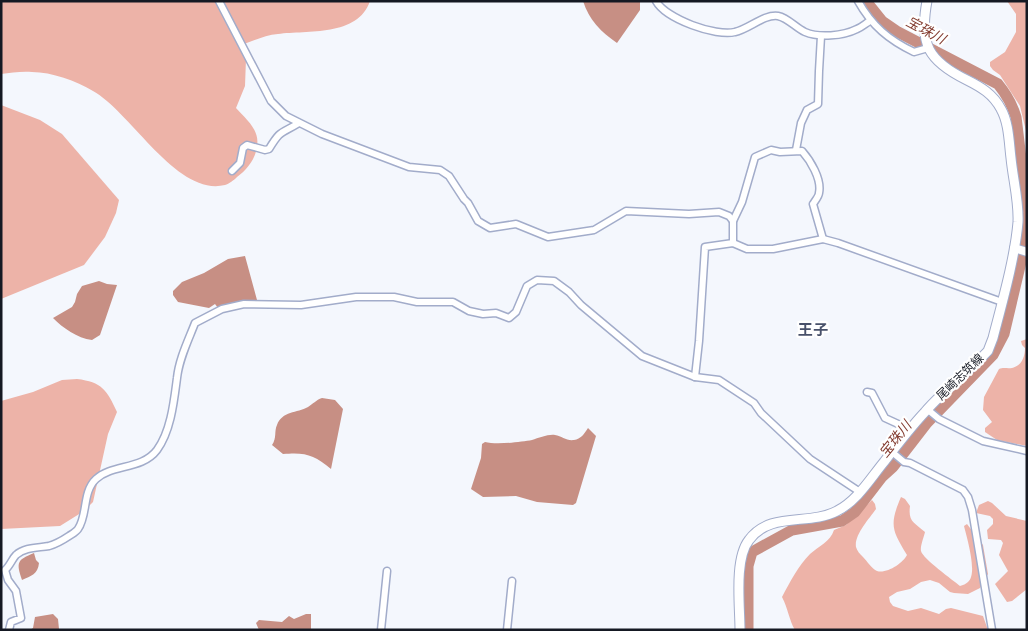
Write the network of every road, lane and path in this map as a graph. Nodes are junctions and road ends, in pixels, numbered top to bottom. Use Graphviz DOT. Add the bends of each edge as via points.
graph roads {
  1 [pos="219,1"];
  2 [pos="656,1"];
  3 [pos="858,1"];
  4 [pos="927,1"];
  5 [pos="870,20"];
  6 [pos="821,36"];
  7 [pos="927,49"];
  8 [pos="299,123"];
  9 [pos="796,150"];
  10 [pos="232,171"];
  11 [pos="733,221"];
  12 [pos="823,239"];
  13 [pos="733,242"];
  14 [pos="1016,249"];
  15 [pos="1027,252"];
  16 [pos="1002,302"];
  17 [pos="695,377"];
  18 [pos="867,392"];
  19 [pos="929,410"];
  20 [pos="909,429"];
  21 [pos="1027,451"];
  22 [pos="894,454"];
  23 [pos="860,492"];
  24 [pos="387,571"];
  25 [pos="512,581"];
  26 [pos="9,630"];
  27 [pos="381,630"];
  28 [pos="507,630"];
  29 [pos="740,630"];
  30 [pos="992,630"];
  1 -- 8 [label="street" via="271,100 286,116"];
  2 -- 6 [label="street" via="664,12 681,22 725,33 778,16 805,32"];
  3 -- 5 [label="street"];
  4 -- 7 [label="main road" via="924,16"];
  5 -- 6 [label="street" via="857,29"];
  5 -- 7 [label="street" via="896,43 914,52"];
  6 -- 9 [label="street" via="820,95 818,104 807,110 801,123"];
  7 -- 14 [label="main road, 尾崎志筑線" via="946,69 985,90 1002,110 1017,204"];
  8 -- 10 [label="street" via="277,135 269,149 246,145 240,163"];
  8 -- 11 [label="street" via="409,167 440,170 449,176 478,221 490,228 516,224 548,236 594,230 626,211 719,212"];
  9 -- 11 [label="street" via="772,150 755,158"];
  9 -- 12 [label="street" via="807,157 818,179 820,192 813,204"];
  11 -- 13 [label="street"];
  12 -- 13 [label="street" via="773,250 747,248"];
  12 -- 16 [label="street"];
  13 -- 17 [label="street" via="705,246"];
  14 -- 15 [label="street"];
  14 -- 16 [label="main road, 尾崎志筑線"];
  16 -- 19 [label="main road, 尾崎志筑線" via="988,351"];
  17 -- 23 [label="street" via="719,380 754,403 810,459"];
  17 -- 26 [label="street" via="642,356 554,281 537,280 527,286 516,312 509,318 496,313 469,311 453,302 417,302 394,297 356,297 301,305 244,304 222,309 195,323 177,378 166,431 156,452 144,461 95,480 88,492 78,529 56,543 15,555 5,570 16,591 21,618 11,622"];
  18 -- 20 [label="street" via="872,393 885,418"];
  19 -- 20 [label="main road, 尾崎志筑線"];
  19 -- 21 [label="street" via="939,419 983,441"];
  20 -- 22 [label="main road, 尾崎志筑線"];
  22 -- 23 [label="main road, 尾崎志筑線"];
  22 -- 30 [label="street" via="962,490 968,497"];
  23 -- 29 [label="main road, 尾崎志筑線" via="837,512 770,524 752,536 744,549 741,564"];
  24 -- 27 [label="street"];
  25 -- 28 [label="street"];
}
